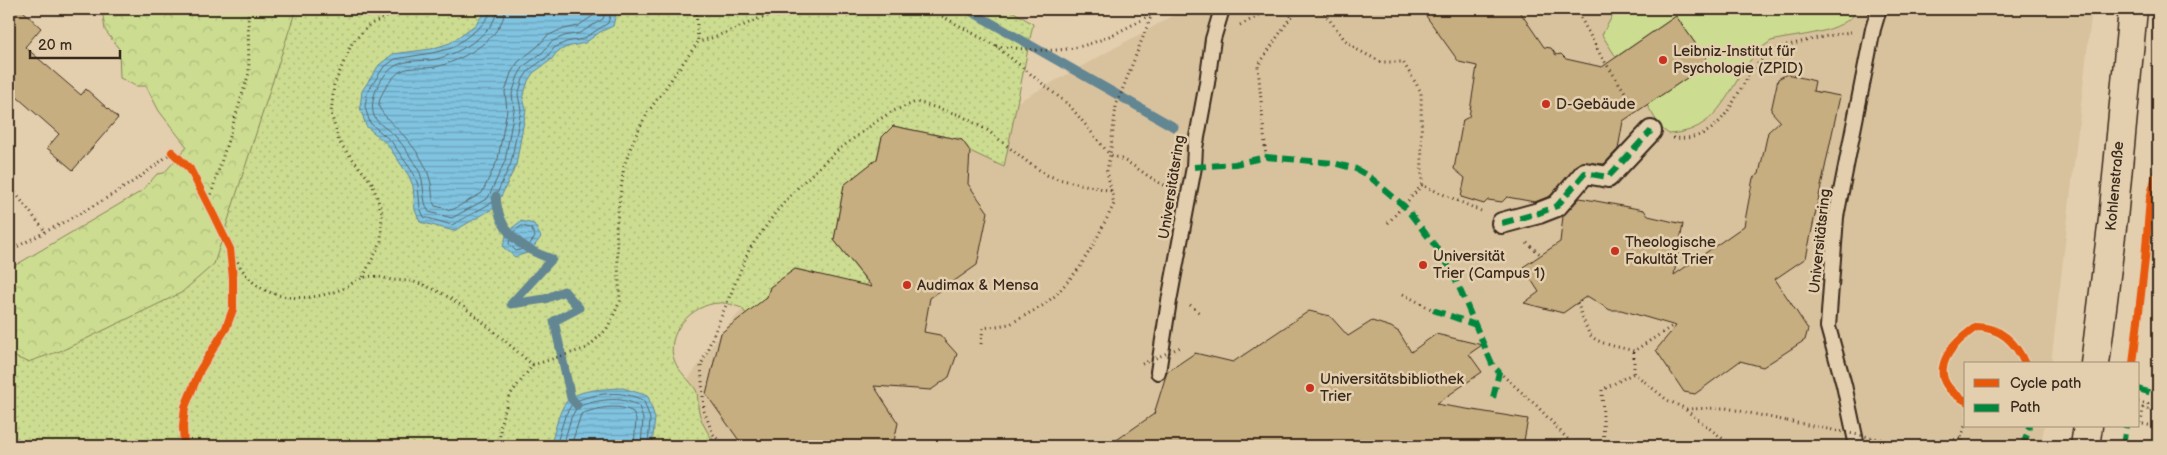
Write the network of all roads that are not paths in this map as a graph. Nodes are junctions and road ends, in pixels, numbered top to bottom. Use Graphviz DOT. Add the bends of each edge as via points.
graph roads {
  1 [pos="1222,9"];
  2 [pos="1879,9"];
  3 [pos="2133,9"];
  4 [pos="1651,131"];
  5 [pos="1502,223"];
  6 [pos="2095,362"];
  7 [pos="1158,372"];
  8 [pos="2088,428"];
  9 [pos="1857,446"];
  10 [pos="2085,446"];
  1 -- 7 [label="lane, Universitätsring" via="1212,39 1208,83"];
  2 -- 9 [label="lane, Universitätsring" via="1836,217 1828,327"];
  3 -- 6 [label="main road, Kohlenstraße"];
  4 -- 5 [label="street" via="1608,176 1585,173 1557,206"];
  8 -- 10 [label="main road"];
}
